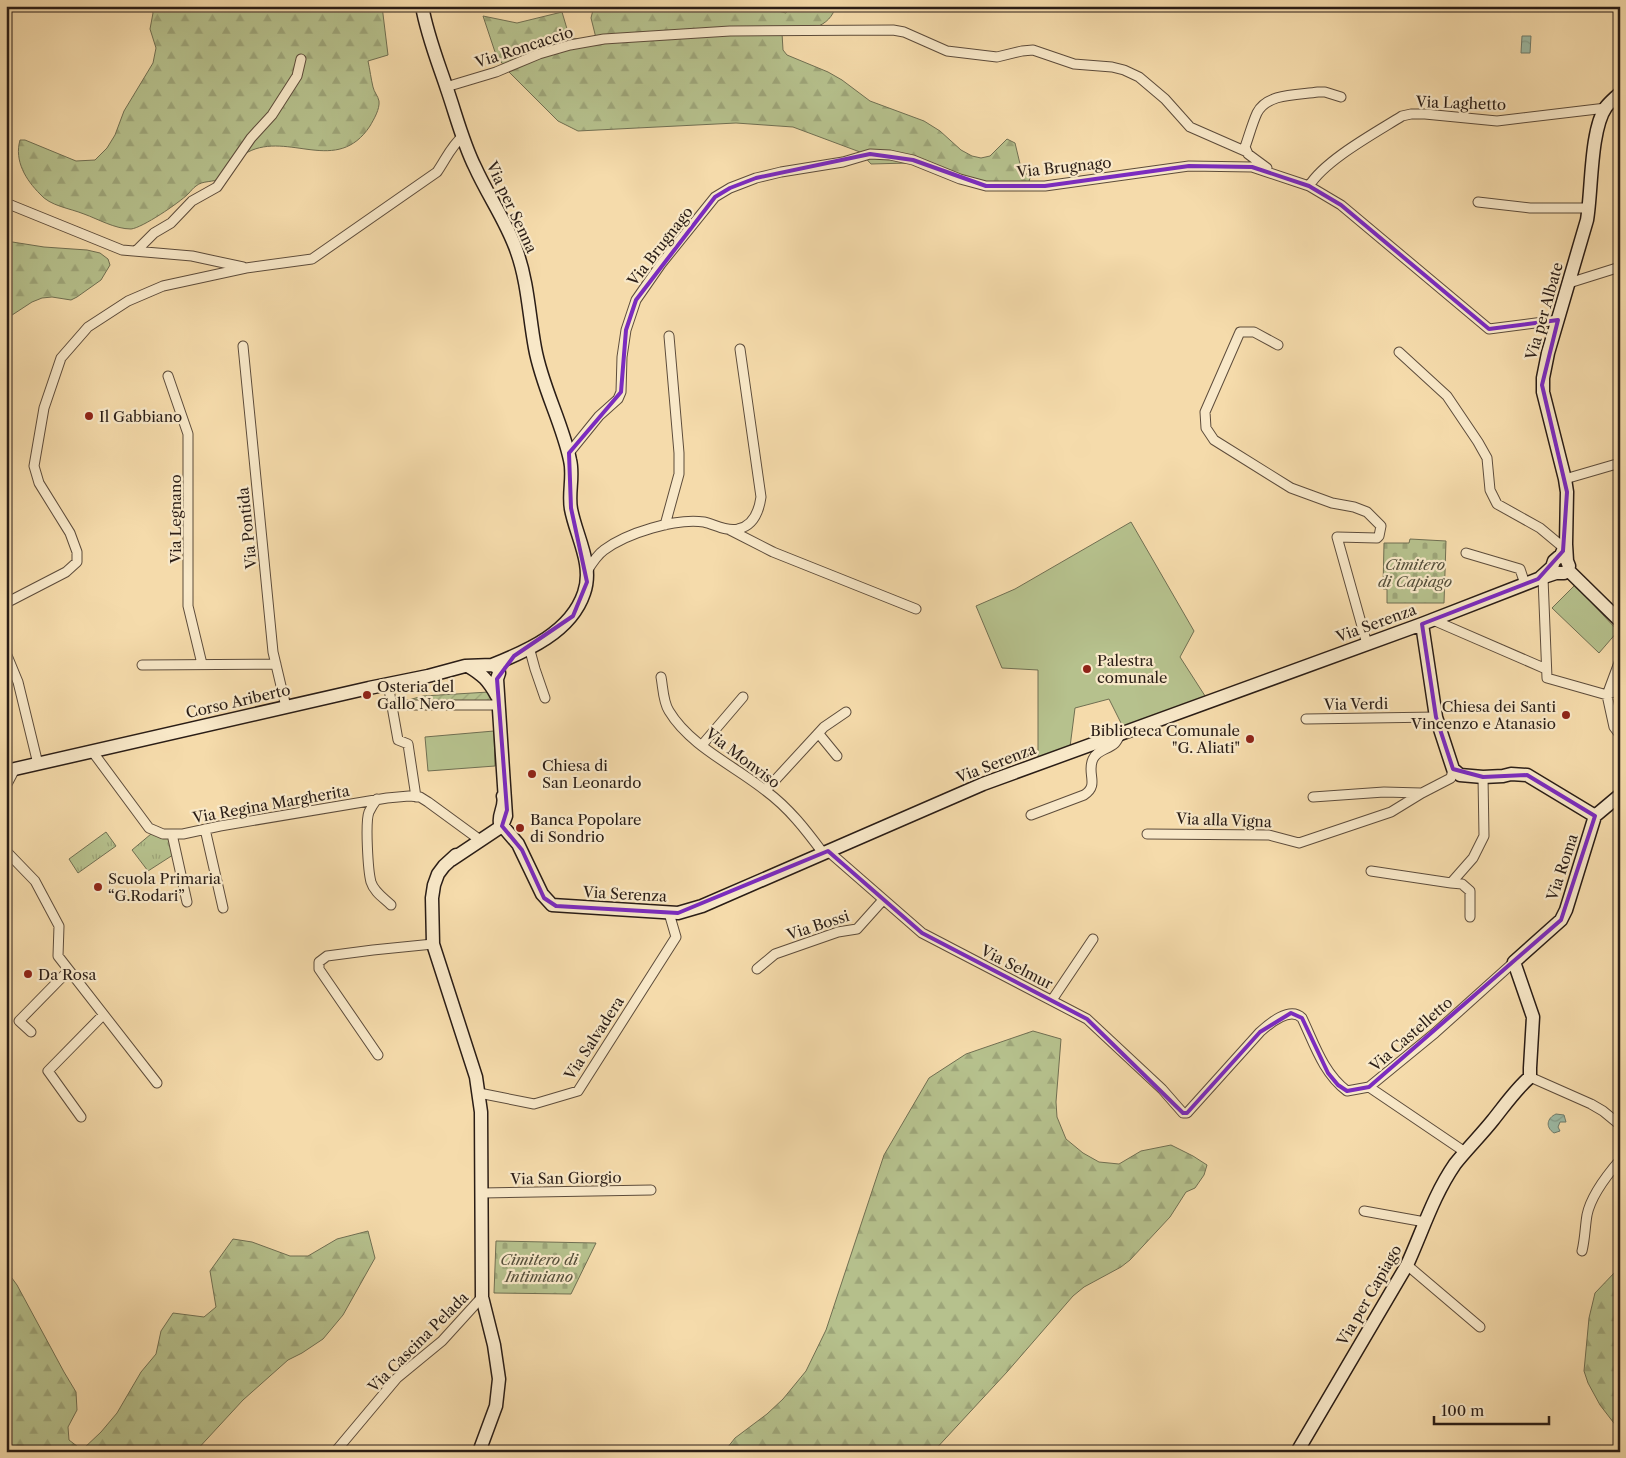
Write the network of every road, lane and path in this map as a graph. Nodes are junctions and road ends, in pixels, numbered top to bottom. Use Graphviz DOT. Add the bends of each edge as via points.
graph roads {
  1 [pos="422,6"];
  2 [pos="301,59"];
  3 [pos="446,87"];
  4 [pos="1620,93"];
  5 [pos="1341,97"];
  6 [pos="1606,108"];
  7 [pos="462,136"];
  8 [pos="1247,152"];
  9 [pos="1270,172"];
  10 [pos="1309,186"];
  11 [pos="1478,202"];
  12 [pos="6,203"];
  13 [pos="1589,208"];
  14 [pos="136,251"];
  15 [pos="1620,267"];
  16 [pos="246,268"];
  17 [pos="1569,283"];
  18 [pos="1558,320"];
  19 [pos="669,336"];
  20 [pos="1278,345"];
  21 [pos="243,346"];
  22 [pos="740,349"];
  23 [pos="1399,352"];
  24 [pos="168,376"];
  25 [pos="568,453"];
  26 [pos="1620,463"];
  27 [pos="1565,479"];
  28 [pos="665,525"];
  29 [pos="728,529"];
  30 [pos="1466,554"];
  31 [pos="1562,560"];
  32 [pos="587,571"];
  33 [pos="1540,579"];
  34 [pos="1525,584"];
  35 [pos="6,603"];
  36 [pos="916,609"];
  37 [pos="1620,621"];
  38 [pos="1428,622"];
  39 [pos="1367,644"];
  40 [pos="530,647"];
  41 [pos="6,653"];
  42 [pos="1620,660"];
  43 [pos="202,664"];
  44 [pos="276,664"];
  45 [pos="142,665"];
  46 [pos="491,673"];
  47 [pos="1546,674"];
  48 [pos="661,677"];
  49 [pos="388,684"];
  50 [pos="1620,689"];
  51 [pos="1607,695"];
  52 [pos="545,698"];
  53 [pos="743,698"];
  54 [pos="498,701"];
  55 [pos="392,705"];
  56 [pos="286,707"];
  57 [pos="846,712"];
  58 [pos="1436,717"];
  59 [pos="1306,719"];
  60 [pos="1121,733"];
  61 [pos="819,734"];
  62 [pos="1620,734"];
  63 [pos="702,745"];
  64 [pos="92,751"];
  65 [pos="837,756"];
  66 [pos="38,764"];
  67 [pos="11,770"];
  68 [pos="1453,770"];
  69 [pos="1483,777"];
  70 [pos="505,783"];
  71 [pos="6,786"];
  72 [pos="766,790"];
  73 [pos="1422,793"];
  74 [pos="1620,795"];
  75 [pos="503,796"];
  76 [pos="416,797"];
  77 [pos="1313,797"];
  78 [pos="378,800"];
  79 [pos="1031,815"];
  80 [pos="1594,816"];
  81 [pos="502,826"];
  82 [pos="205,829"];
  83 [pos="172,834"];
  84 [pos="1147,834"];
  85 [pos="478,839"];
  86 [pos="6,851"];
  87 [pos="826,852"];
  88 [pos="1371,871"];
  89 [pos="1452,883"];
  90 [pos="883,900"];
  91 [pos="187,902"];
  92 [pos="392,905"];
  93 [pos="223,908"];
  94 [pos="669,913"];
  95 [pos="1470,917"];
  96 [pos="1093,939"];
  97 [pos="433,944"];
  98 [pos="1514,962"];
  99 [pos="69,970"];
  100 [pos="757,970"];
  101 [pos="1052,1000"];
  102 [pos="103,1015"];
  103 [pos="31,1032"];
  104 [pos="378,1055"];
  105 [pos="1530,1077"];
  106 [pos="157,1083"];
  107 [pos="1369,1087"];
  108 [pos="479,1093"];
  109 [pos="1187,1113"];
  110 [pos="82,1117"];
  111 [pos="1620,1125"];
  112 [pos="1465,1152"];
  113 [pos="1620,1160"];
  114 [pos="651,1190"];
  115 [pos="482,1193"];
  116 [pos="1364,1211"];
  117 [pos="1425,1222"];
  118 [pos="1582,1251"];
  119 [pos="1407,1265"];
  120 [pos="482,1297"];
  121 [pos="1480,1327"];
  122 [pos="335,1452"];
  123 [pos="479,1452"];
  124 [pos="1297,1452"];
  1 -- 3 [label="street, Via per Senna"];
  2 -- 14 [label="street" via="297,76 272,114 216,187 192,201"];
  3 -- 7 [label="street, Via per Senna"];
  3 -- 8 [label="street, Via Roncaccio" via="496,72 539,54 604,39 730,31 877,28 904,32 947,51 997,57 1033,50 1074,64 1124,70 1139,77 1165,99 1190,127"];
  4 -- 6 [label="street, Via per Albate"];
  5 -- 8 [label="street" via="1318,92 1273,99 1262,105 1245,147"];
  6 -- 10 [label="street, Via Laghetto" via="1497,121 1425,114 1402,116 1329,164"];
  6 -- 13 [label="street, Via per Albate" via="1594,148"];
  7 -- 16 [label="street" via="453,144 450,155 438,172 312,259"];
  7 -- 25 [label="street, Via per Senna" via="517,252 528,294 540,368"];
  8 -- 9 [label="street, Via Roncaccio"];
  9 -- 10 [label="street, Via Brugnago"];
  9 -- 25 [label="street, Via Brugnago" via="1252,166 1189,166 1045,186 986,186 913,160 870,154 756,178 730,188 715,197 636,300 626,330 618,399"];
  10 -- 18 [label="street, Via Brugnago" via="1341,205 1489,329"];
  11 -- 13 [label="street" via="1530,208"];
  12 -- 14 [label="street" via="122,250"];
  13 -- 17 [label="street, Via per Albate"];
  14 -- 16 [label="street" via="192,256"];
  15 -- 17 [label="street"];
  16 -- 35 [label="street" via="162,286 128,301 88,327 61,358 44,408 34,466 39,483 70,534 77,562 66,572"];
  17 -- 18 [label="street, Via per Albate"];
  18 -- 27 [label="street, Via per Albate" via="1544,371 1543,392"];
  19 -- 28 [label="street" via="679,474"];
  20 -- 39 [label="street" via="1254,332 1240,332 1205,412 1206,428 1214,440 1291,488 1332,504 1367,512 1381,526 1377,538 1337,537"];
  21 -- 44 [label="street, Via Pontida"];
  22 -- 29 [label="street" via="761,497 760,506 748,524"];
  23 -- 31 [label="street" via="1447,396 1478,442 1487,458 1490,490 1497,504 1540,528"];
  24 -- 43 [label="street, Via Legnano" via="188,434 188,606"];
  25 -- 32 [label="street, Via per Senna" via="571,463 569,496"];
  26 -- 27 [label="street"];
  27 -- 31 [label="street, Via per Albate"];
  28 -- 29 [label="street" via="705,522"];
  28 -- 32 [label="street" via="603,550"];
  29 -- 36 [label="street" via="773,552"];
  30 -- 34 [label="street" via="1520,569"];
  31 -- 33 [label="street, Via Serenza"];
  31 -- 37 [label="street"];
  32 -- 40 [label="street" via="585,593 573,616"];
  33 -- 34 [label="street, Via Serenza"];
  33 -- 47 [label="street"];
  34 -- 38 [label="street, Via Serenza"];
  38 -- 39 [label="street, Via Serenza"];
  38 -- 47 [label="street"];
  38 -- 58 [label="street"];
  39 -- 60 [label="street, Via Serenza"];
  40 -- 46 [label="street"];
  40 -- 52 [label="street"];
  41 -- 66 [label="street" via="18,682"];
  42 -- 51 [label="street"];
  43 -- 44 [label="street"];
  43 -- 45 [label="street"];
  44 -- 56 [label="street, Via Pontida"];
  46 -- 49 [label="street, Corso Ariberto" via="468,666"];
  46 -- 54 [label="street"];
  47 -- 51 [label="street"];
  48 -- 63 [label="street, Via Monviso" via="668,709 684,730"];
  49 -- 55 [label="street"];
  49 -- 56 [label="street, Corso Ariberto"];
  50 -- 51 [label="street"];
  51 -- 62 [label="street" via="1614,727"];
  53 -- 63 [label="street"];
  54 -- 55 [label="street"];
  54 -- 70 [label="street"];
  55 -- 76 [label="street" via="398,740 408,744"];
  56 -- 64 [label="street, Corso Ariberto"];
  57 -- 61 [label="street"];
  58 -- 59 [label="street, Via Verdi"];
  58 -- 68 [label="street"];
  60 -- 79 [label="street" via="1116,743 1097,753 1092,761 1091,791"];
  60 -- 87 [label="street, Via Serenza" via="984,784"];
  61 -- 65 [label="street"];
  61 -- 72 [label="street"];
  63 -- 72 [label="street, Via Monviso"];
  64 -- 66 [label="street, Corso Ariberto"];
  64 -- 83 [label="street, Via Regina Margherita" via="149,828"];
  66 -- 67 [label="street, Corso Ariberto"];
  67 -- 71 [label="street"];
  68 -- 69 [label="street"];
  68 -- 73 [label="street, Via alla Vigna" via="1451,778"];
  69 -- 80 [label="street" via="1527,775"];
  69 -- 89 [label="street" via="1484,836 1473,858"];
  70 -- 75 [label="street"];
  70 -- 81 [label="street" via="507,810"];
  72 -- 87 [label="street, Via Monviso" via="792,813"];
  73 -- 77 [label="street"];
  73 -- 84 [label="street, Via alla Vigna" via="1391,812 1299,843 1269,835"];
  74 -- 80 [label="street"];
  75 -- 81 [label="street" via="499,819"];
  75 -- 85 [label="street" via="494,823"];
  76 -- 78 [label="street, Via Regina Margherita"];
  76 -- 85 [label="street" via="428,802"];
  78 -- 82 [label="street, Via Regina Margherita"];
  78 -- 92 [label="street" via="367,818 371,882"];
  80 -- 98 [label="street, Via Roma" via="1561,920"];
  81 -- 85 [label="street"];
  81 -- 94 [label="street, Via Serenza" via="514,837 542,894 552,905"];
  82 -- 83 [label="street, Via Regina Margherita"];
  82 -- 93 [label="street"];
  83 -- 91 [label="street"];
  85 -- 97 [label="street" via="450,860 438,874 432,898"];
  86 -- 99 [label="street" via="39,888 59,926 58,956"];
  87 -- 90 [label="street, Via Selmur"];
  87 -- 94 [label="street, Via Serenza" via="702,906"];
  88 -- 89 [label="street"];
  89 -- 95 [label="street" via="1462,884 1470,891"];
  90 -- 100 [label="street, Via Bossi" via="857,929 838,932 775,954"];
  90 -- 101 [label="street, Via Selmur" via="922,933"];
  94 -- 108 [label="street, Via Salvadera" via="676,937 578,1092 534,1104"];
  96 -- 101 [label="street"];
  97 -- 104 [label="street" via="327,956 319,962 319,969"];
  97 -- 108 [label="street"];
  98 -- 105 [label="street" via="1533,1017"];
  98 -- 107 [label="street, Via Castelletto"];
  99 -- 102 [label="street"];
  99 -- 103 [label="street" via="19,1021"];
  101 -- 109 [label="street, Via Selmur" via="1087,1019 1183,1113"];
  102 -- 106 [label="street"];
  102 -- 110 [label="street" via="48,1071"];
  105 -- 111 [label="street" via="1591,1104"];
  105 -- 112 [label="street"];
  107 -- 109 [label="street, Via Castelletto" via="1346,1091 1338,1084 1328,1073 1302,1018 1290,1013 1260,1032"];
  107 -- 112 [label="street"];
  108 -- 115 [label="street"];
  112 -- 117 [label="street, Via per Capiago" via="1447,1177"];
  113 -- 118 [label="street" via="1590,1207"];
  114 -- 115 [label="street, Via San Giorgio"];
  115 -- 120 [label="street"];
  116 -- 117 [label="street"];
  117 -- 119 [label="street, Via per Capiago"];
  119 -- 121 [label="street"];
  119 -- 124 [label="street, Via per Capiago"];
  120 -- 122 [label="street, Via Cascina Pelada" via="442,1341 397,1378"];
  120 -- 123 [label="street" via="499,1379 496,1406"];
}
